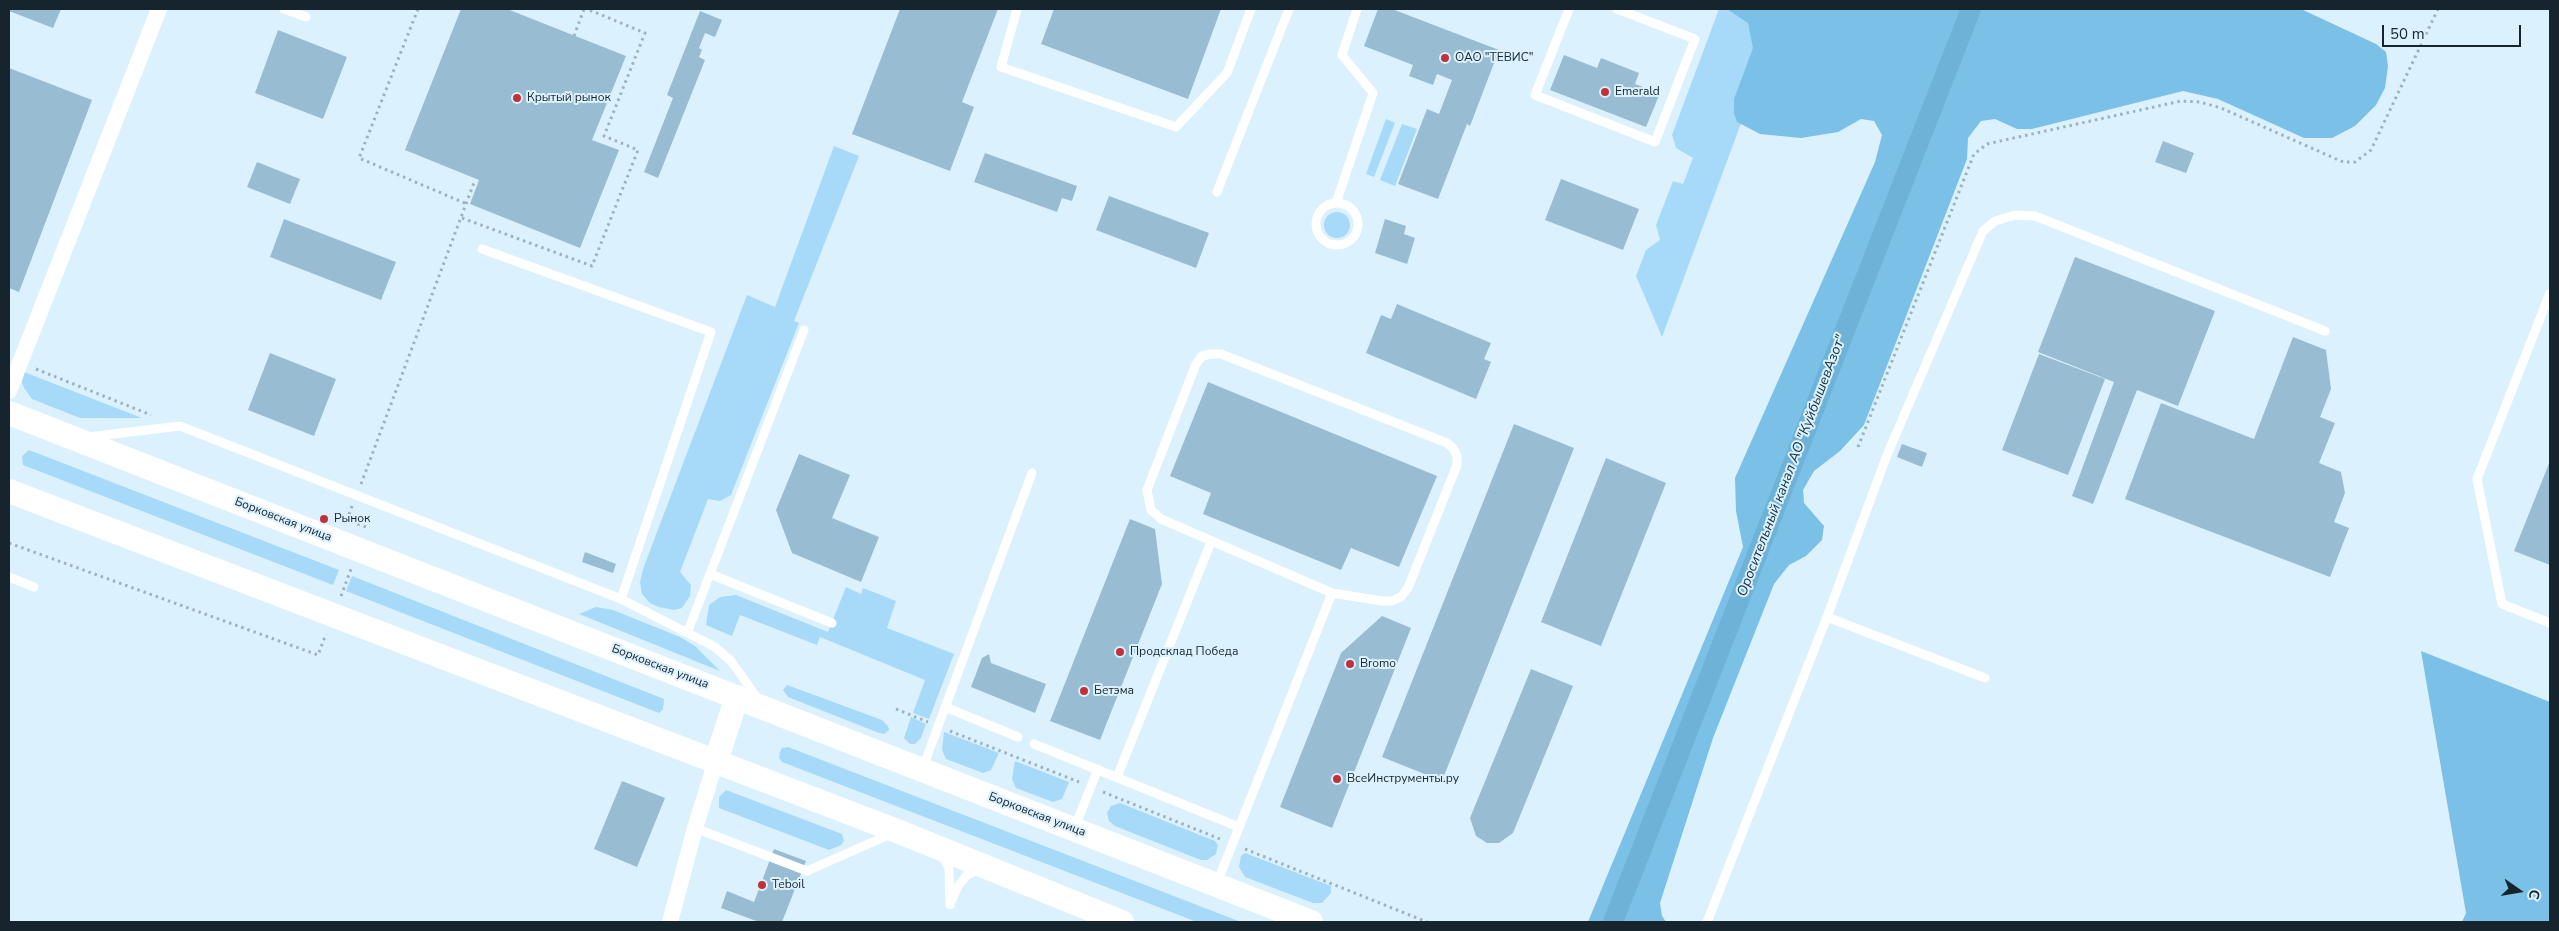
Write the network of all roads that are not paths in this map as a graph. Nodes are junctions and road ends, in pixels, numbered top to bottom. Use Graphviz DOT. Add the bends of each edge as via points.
graph roads {
  1 [pos="159,9"];
  2 [pos="284,9"];
  3 [pos="1017,9"];
  4 [pos="1251,9"];
  5 [pos="1289,9"];
  6 [pos="1357,9"];
  7 [pos="1569,9"];
  8 [pos="1617,9"];
  9 [pos="306,17"];
  10 [pos="1217,192"];
  11 [pos="1336,203"];
  12 [pos="482,249"];
  13 [pos="2550,293"];
  14 [pos="804,330"];
  15 [pos="2325,331"];
  16 [pos="9,391"];
  17 [pos="9,413"];
  18 [pos="74,438"];
  19 [pos="1032,473"];
  20 [pos="9,491"];
  21 [pos="1211,542"];
  22 [pos="710,574"];
  23 [pos="9,577"];
  24 [pos="34,587"];
  25 [pos="1332,593"];
  26 [pos="621,599"];
  27 [pos="1826,617"];
  28 [pos="832,622"];
  29 [pos="2550,623"];
  30 [pos="688,631"];
  31 [pos="1985,678"];
  32 [pos="737,697"];
  33 [pos="945,707"];
  34 [pos="764,708"];
  35 [pos="1018,737"];
  36 [pos="1034,744"];
  37 [pos="716,761"];
  38 [pos="1098,769"];
  39 [pos="922,770"];
  40 [pos="1117,777"];
  41 [pos="1239,827"];
  42 [pos="695,828"];
  43 [pos="1074,829"];
  44 [pos="897,831"];
  45 [pos="932,845"];
  46 [pos="992,868"];
  47 [pos="1217,884"];
  48 [pos="670,922"];
  49 [pos="1122,922"];
  50 [pos="1311,922"];
  51 [pos="1707,922"];
  1 -- 16 [label="street"];
  2 -- 9 [label="lane"];
  3 -- 4 [label="lane" via="1001,67 1176,127 1227,73"];
  5 -- 10 [label="lane"];
  6 -- 11 [label="lane" via="1342,56 1373,93"];
  7 -- 8 [label="lane" via="1535,95 1654,142 1695,39"];
  11 -- 11 [label="lane" via="1328,204 1320,212 1315,225 1325,242 1336,245 1350,241 1358,224 1354,211 1348,205"];
  12 -- 26 [label="lane" via="711,332"];
  13 -- 29 [label="lane" via="2477,479 2502,604"];
  14 -- 22 [label="lane"];
  15 -- 27 [label="lane" via="2035,216 2015,215 1995,221 1982,231 1890,446"];
  17 -- 18 [label="main road, Борковская улица"];
  18 -- 26 [label="lane" via="180,426"];
  18 -- 32 [label="main road, Борковская улица"];
  19 -- 33 [label="lane"];
  20 -- 37 [label="main road"];
  21 -- 25 [label="lane"];
  21 -- 25 [label="lane" via="1161,519 1152,510 1147,490 1196,364 1202,356 1221,354 1447,442 1457,456 1456,465 1408,588 1401,597 1392,601"];
  21 -- 40 [label="lane"];
  22 -- 28 [label="lane"];
  22 -- 30 [label="lane"];
  23 -- 24 [label="lane"];
  25 -- 41 [label="lane"];
  26 -- 30 [label="lane"];
  27 -- 31 [label="lane"];
  27 -- 51 [label="lane"];
  30 -- 34 [label="lane" via="731,661"];
  32 -- 34 [label="main road, Борковская улица"];
  32 -- 37 [label="main road"];
  33 -- 35 [label="lane"];
  33 -- 39 [label="lane"];
  34 -- 39 [label="main road, Борковская улица"];
  36 -- 38 [label="lane"];
  37 -- 42 [label="street"];
  37 -- 44 [label="main road"];
  38 -- 40 [label="lane"];
  38 -- 43 [label="lane"];
  39 -- 43 [label="main road, Борковская улица"];
  40 -- 41 [label="lane"];
  41 -- 47 [label="lane"];
  42 -- 44 [label="lane" via="807,871"];
  42 -- 48 [label="street"];
  43 -- 47 [label="main road, Борковская улица"];
  44 -- 45 [label="main road"];
  45 -- 46 [label="main road"];
  45 -- 46 [label="lane" via="945,856 949,869 950,905 967,875 977,869"];
  46 -- 49 [label="main road"];
  47 -- 50 [label="main road, Борковская улица"];
}
